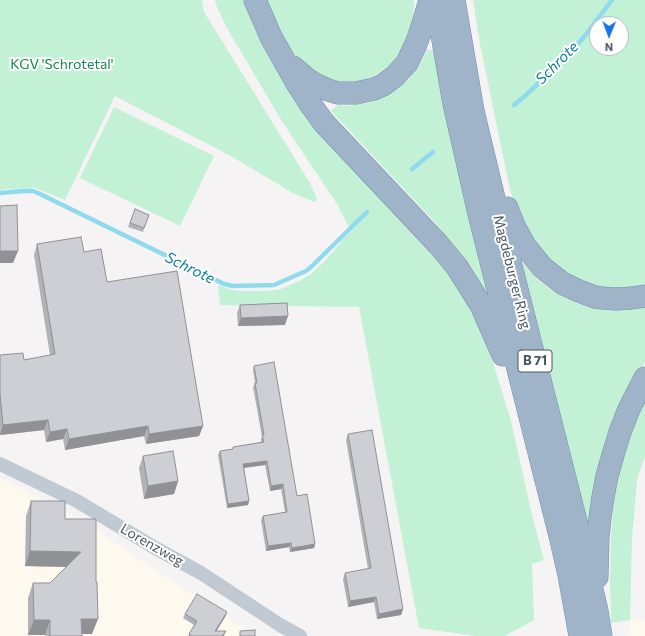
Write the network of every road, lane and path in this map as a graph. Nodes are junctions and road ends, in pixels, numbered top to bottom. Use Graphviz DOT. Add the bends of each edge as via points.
graph roads {
  1 [pos="255,0"];
  2 [pos="430,0"];
  3 [pos="436,0"];
  4 [pos="454,0"];
  5 [pos="283,58"];
  6 [pos="473,111"];
  7 [pos="645,296"];
  8 [pos="645,378"];
  9 [pos="529,415"];
  10 [pos="0,464"];
  11 [pos="596,612"];
  12 [pos="300,636"];
  13 [pos="580,636"];
  14 [pos="601,636"];
  1 -- 5 [label="highway"];
  2 -- 5 [label="highway" via="407,63 395,76 374,89 356,93 328,90 307,79"];
  3 -- 9 [label="highway, Magdeburger Ring / B 71" via="454,104"];
  4 -- 6 [label="highway, Magdeburger Ring / B 71"];
  5 -- 9 [label="highway" via="324,123 438,244 462,275 481,305"];
  6 -- 7 [label="highway" via="514,226 525,246 542,267 562,283 595,297 616,299"];
  6 -- 11 [label="highway, Magdeburger Ring / B 71" via="580,537"];
  8 -- 11 [label="highway" via="620,432 603,497 598,538"];
  9 -- 13 [label="highway, Magdeburger Ring / B 71" via="567,568"];
  10 -- 12 [label="street, Lorenzweg" via="77,501 207,577"];
  11 -- 14 [label="highway, Magdeburger Ring / B 71"];
}
